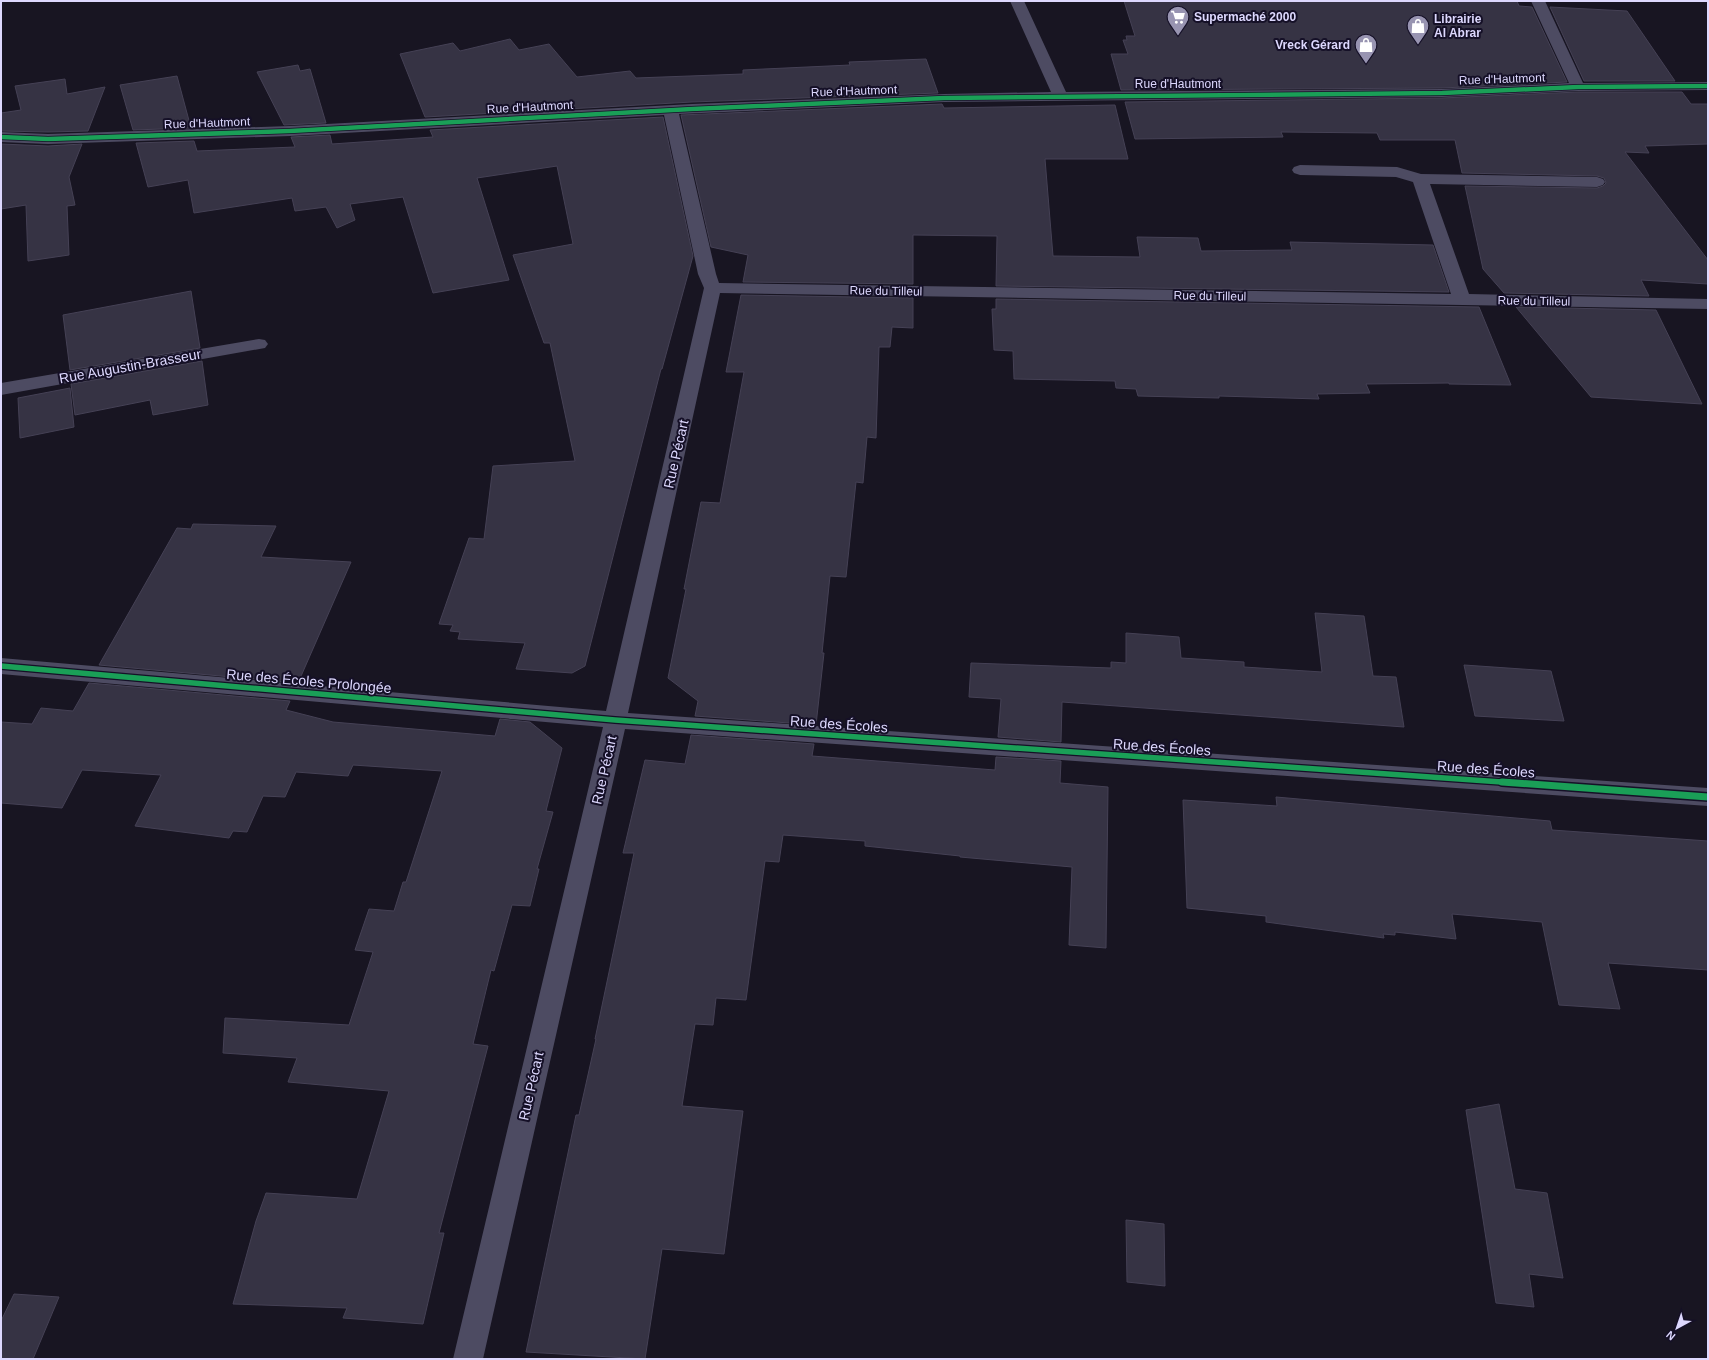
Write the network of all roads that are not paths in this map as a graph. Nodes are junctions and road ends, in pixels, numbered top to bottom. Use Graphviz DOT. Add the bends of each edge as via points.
graph roads {
  1 [pos="1017,1"];
  2 [pos="1538,1"];
  3 [pos="1708,86"];
  4 [pos="1578,87"];
  5 [pos="1060,96"];
  6 [pos="671,111"];
  7 [pos="1,137"];
  8 [pos="1300,170"];
  9 [pos="1420,180"];
  10 [pos="1597,182"];
  11 [pos="712,288"];
  12 [pos="1462,300"];
  13 [pos="1708,304"];
  14 [pos="259,344"];
  15 [pos="1,389"];
  16 [pos="1,666"];
  17 [pos="615,720"];
  18 [pos="1708,796"];
  19 [pos="468,1359"];
  1 -- 5 [label="street"];
  2 -- 4 [label="street"];
  3 -- 4 [label="street, Rue d'Hautmont"];
  4 -- 5 [label="street, Rue d'Hautmont" via="1442,92"];
  5 -- 6 [label="street, Rue d'Hautmont" via="944,98"];
  6 -- 7 [label="street, Rue d'Hautmont" via="290,131 48,139"];
  6 -- 11 [label="street"];
  8 -- 9 [label="street" via="1397,172"];
  9 -- 10 [label="street"];
  9 -- 12 [label="street"];
  11 -- 12 [label="street, Rue du Tilleul"];
  11 -- 17 [label="street, Rue Pécart"];
  12 -- 13 [label="street, Rue du Tilleul"];
  14 -- 15 [label="street, Rue Augustin-Brasseur"];
  16 -- 17 [label="street, Rue des Écoles Prolongée"];
  17 -- 18 [label="street, Rue des Écoles"];
  17 -- 19 [label="street, Rue Pécart"];
}
